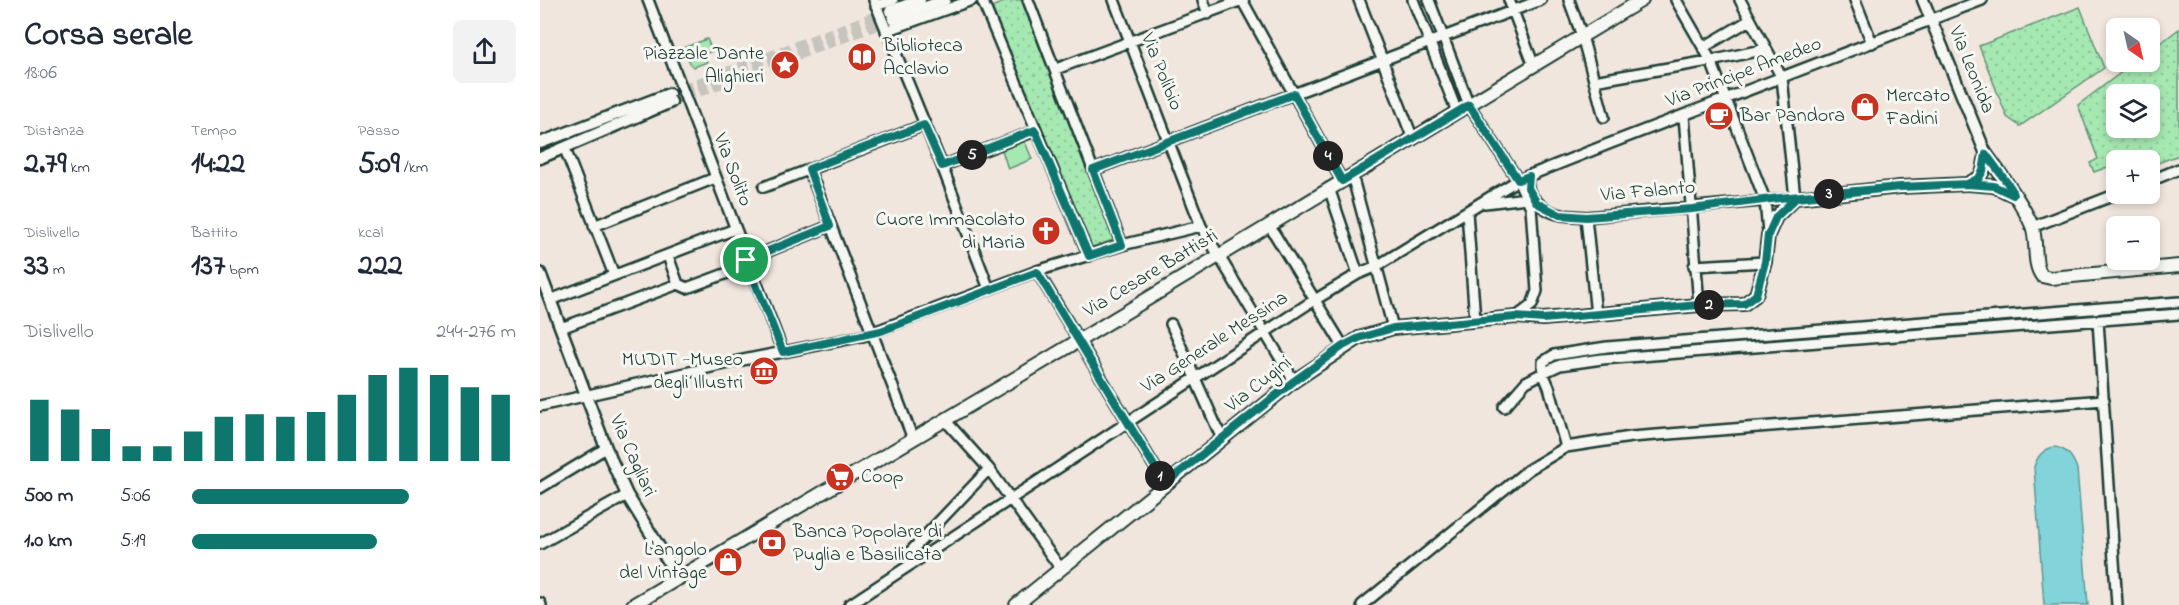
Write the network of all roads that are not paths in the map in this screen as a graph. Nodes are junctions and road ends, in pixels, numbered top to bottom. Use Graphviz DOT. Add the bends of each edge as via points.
graph roads {
  1 [pos="648,0"];
  2 [pos="920,0"];
  3 [pos="945,0"];
  4 [pos="972,0"];
  5 [pos="982,0"];
  6 [pos="1028,0"];
  7 [pos="1114,0"];
  8 [pos="1203,0"];
  9 [pos="1242,0"];
  10 [pos="1359,0"];
  11 [pos="1413,0"];
  12 [pos="1429,0"];
  13 [pos="1509,0"];
  14 [pos="1541,0"];
  15 [pos="1569,0"];
  16 [pos="1642,0"];
  17 [pos="1676,0"];
  18 [pos="1740,0"];
  19 [pos="1855,0"];
  20 [pos="1923,0"];
  21 [pos="1983,0"];
  22 [pos="875,3"];
  23 [pos="892,10"];
  24 [pos="1513,11"];
  25 [pos="1208,14"];
  26 [pos="1750,20"];
  27 [pos="1931,20"];
  28 [pos="886,31"];
  29 [pos="1582,36"];
  30 [pos="1443,37"];
  31 [pos="1130,42"];
  32 [pos="1430,43"];
  33 [pos="1872,43"];
  34 [pos="1704,47"];
  35 [pos="1766,49"];
  36 [pos="1383,60"];
  37 [pos="1711,61"];
  38 [pos="1534,66"];
  39 [pos="1056,69"];
  40 [pos="1782,78"];
  41 [pos="1594,81"];
  42 [pos="1294,94"];
  43 [pos="1726,100"];
  44 [pos="1469,105"];
  45 [pos="1457,112"];
  46 [pos="1684,116"];
  47 [pos="1604,117"];
  48 [pos="924,125"];
  49 [pos="1035,130"];
  50 [pos="1413,139"];
  51 [pos="1170,141"];
  52 [pos="540,143"];
  53 [pos="565,149"];
  54 [pos="1986,154"];
  55 [pos="540,158"];
  56 [pos="942,166"];
  57 [pos="809,169"];
  58 [pos="2179,169"];
  59 [pos="1093,170"];
  60 [pos="1529,176"];
  61 [pos="2160,177"];
  62 [pos="715,178"];
  63 [pos="1347,178"];
  64 [pos="1518,180"];
  65 [pos="1967,184"];
  66 [pos="764,186"];
  67 [pos="1329,188"];
  68 [pos="2013,195"];
  69 [pos="1527,198"];
  70 [pos="1796,198"];
  71 [pos="2106,198"];
  72 [pos="1765,200"];
  73 [pos="1482,203"];
  74 [pos="1692,209"];
  75 [pos="1548,210"];
  76 [pos="1467,212"];
  77 [pos="1586,217"];
  78 [pos="1532,220"];
  79 [pos="1269,225"];
  80 [pos="594,226"];
  81 [pos="830,226"];
  82 [pos="1201,226"];
  83 [pos="2032,227"];
  84 [pos="735,229"];
  85 [pos="1768,235"];
  86 [pos="1122,245"];
  87 [pos="1218,255"];
  88 [pos="668,256"];
  89 [pos="1089,256"];
  90 [pos="748,262"];
  91 [pos="1765,262"];
  92 [pos="1377,266"];
  93 [pos="1694,266"];
  94 [pos="2179,266"];
  95 [pos="1037,272"];
  96 [pos="540,273"];
  97 [pos="1358,274"];
  98 [pos="614,275"];
  99 [pos="678,284"];
  100 [pos="989,289"];
  101 [pos="550,300"];
  102 [pos="1315,300"];
  103 [pos="2179,302"];
  104 [pos="1699,305"];
  105 [pos="2179,314"];
  106 [pos="1596,315"];
  107 [pos="1516,317"];
  108 [pos="1475,320"];
  109 [pos="2098,321"];
  110 [pos="1171,324"];
  111 [pos="561,328"];
  112 [pos="1393,328"];
  113 [pos="1265,332"];
  114 [pos="872,334"];
  115 [pos="1078,341"];
  116 [pos="1343,346"];
  117 [pos="783,352"];
  118 [pos="1543,373"];
  119 [pos="1195,377"];
  120 [pos="1294,381"];
  121 [pos="587,397"];
  122 [pos="2104,400"];
  123 [pos="540,406"];
  124 [pos="1504,407"];
  125 [pos="945,420"];
  126 [pos="1128,422"];
  127 [pos="913,439"];
  128 [pos="1222,440"];
  129 [pos="1566,447"];
  130 [pos="606,448"];
  131 [pos="989,469"];
  132 [pos="1165,484"];
  133 [pos="540,488"];
  134 [pos="627,495"];
  135 [pos="1011,499"];
  136 [pos="540,544"];
  137 [pos="910,563"];
  138 [pos="1065,566"];
  139 [pos="679,579"];
  140 [pos="633,605"];
  141 [pos="849,605"];
  142 [pos="1016,605"];
  143 [pos="1362,605"];
  144 [pos="2117,605"];
  1 -- 62 [label="street, Via Solìto"];
  2 -- 23 [label="street"];
  3 -- 23 [label="street"];
  4 -- 28 [label="street"];
  5 -- 49 [label="street"];
  6 -- 39 [label="street"];
  7 -- 31 [label="street, Via Polibio"];
  8 -- 25 [label="street"];
  9 -- 25 [label="street"];
  9 -- 42 [label="street"];
  10 -- 36 [label="street"];
  11 -- 32 [label="street"];
  12 -- 30 [label="street"];
  13 -- 24 [label="street"];
  14 -- 24 [label="street"];
  15 -- 29 [label="street"];
  16 -- 29 [label="main road, Via Cesare Battisti"];
  17 -- 34 [label="street"];
  18 -- 26 [label="street"];
  19 -- 33 [label="street"];
  20 -- 27 [label="street, Via Leonida"];
  21 -- 27 [label="street, Via Principe Amedeo"];
  22 -- 23 [label="street"];
  22 -- 28 [label="street"];
  24 -- 30 [label="street"];
  24 -- 38 [label="street"];
  25 -- 31 [label="street"];
  26 -- 34 [label="street"];
  26 -- 35 [label="street"];
  27 -- 33 [label="street, Via Principe Amedeo"];
  27 -- 54 [label="street, Via Leonida"];
  28 -- 48 [label="street"];
  29 -- 38 [label="main road, Via Cesare Battisti"];
  29 -- 41 [label="street"];
  30 -- 32 [label="street"];
  30 -- 44 [label="street"];
  31 -- 39 [label="street"];
  31 -- 51 [label="street, Via Polibio"];
  32 -- 36 [label="street"];
  32 -- 45 [label="street"];
  33 -- 40 [label="street, Via Principe Amedeo"];
  34 -- 37 [label="street"];
  35 -- 37 [label="street"];
  35 -- 40 [label="street"];
  36 -- 42 [label="street"];
  36 -- 50 [label="street"];
  37 -- 41 [label="street"];
  37 -- 43 [label="street"];
  38 -- 44 [label="main road, Via Cesare Battisti"];
  39 -- 59 [label="street"];
  40 -- 43 [label="street, Via Principe Amedeo"];
  40 -- 70 [label="street"];
  41 -- 47 [label="street"];
  42 -- 51 [label="street"];
  42 -- 63 [label="street"];
  43 -- 46 [label="street, Via Principe Amedeo"];
  43 -- 72 [label="street"];
  44 -- 45 [label="main road, Via Cesare Battisti"];
  44 -- 64 [label="street"];
  45 -- 50 [label="main road, Via Cesare Battisti"];
  46 -- 60 [label="street, Via Principe Amedeo"];
  46 -- 74 [label="street"];
  48 -- 56 [label="street"];
  48 -- 57 [label="street"];
  49 -- 56 [label="street"];
  49 -- 89 [label="street"];
  50 -- 63 [label="main road, Via Cesare Battisti"];
  51 -- 59 [label="street"];
  51 -- 82 [label="street, Via Polibio"];
  52 -- 53 [label="street" via="670,98"];
  53 -- 55 [label="street"];
  53 -- 80 [label="street"];
  54 -- 65 [label="main road" via="1979,178"];
  54 -- 68 [label="main road"];
  56 -- 100 [label="street"];
  57 -- 66 [label="street"];
  57 -- 81 [label="street"];
  58 -- 61 [label="street"];
  59 -- 86 [label="street"];
  60 -- 64 [label="street, Via Principe Amedeo"];
  60 -- 75 [label="street" via="1528,188 1537,203"];
  62 -- 80 [label="street"];
  62 -- 84 [label="street, Via Solìto"];
  63 -- 67 [label="main road, Via Cesare Battisti"];
  63 -- 92 [label="street"];
  64 -- 69 [label="street"];
  64 -- 73 [label="street, Via Generale Messina"];
  65 -- 68 [label="main road, Via Falanto" via="1994,186"];
  65 -- 70 [label="main road, Via Falanto"];
  67 -- 79 [label="main road, Via Cesare Battisti"];
  67 -- 97 [label="street"];
  68 -- 83 [label="main road"];
  69 -- 73 [label="street"];
  69 -- 78 [label="street"];
  70 -- 72 [label="street, Via Falanto"];
  70 -- 85 [label="main road" via="1776,217"];
  71 -- 83 [label="street"];
  72 -- 74 [label="street, Via Falanto"];
  72 -- 85 [label="street"];
  73 -- 76 [label="street, Via Generale Messina"];
  74 -- 77 [label="street, Via Falanto"];
  74 -- 93 [label="street"];
  75 -- 77 [label="street, Via Falanto"];
  75 -- 78 [label="street"];
  76 -- 92 [label="street, Via Generale Messina"];
  76 -- 108 [label="street"];
  77 -- 106 [label="street"];
  78 -- 107 [label="street" via="1537,291 1532,305"];
  79 -- 87 [label="main road, Via Cesare Battisti"];
  79 -- 102 [label="street"];
  80 -- 98 [label="street"];
  81 -- 90 [label="street"];
  81 -- 114 [label="street"];
  82 -- 86 [label="street"];
  82 -- 87 [label="street, Via Polibio"];
  83 -- 94 [label="main road" via="2042,276"];
  84 -- 88 [label="street"];
  84 -- 90 [label="street, Via Solìto"];
  85 -- 91 [label="main road, Via Cugini"];
  86 -- 89 [label="street"];
  87 -- 113 [label="street, Via Polibio"];
  87 -- 115 [label="main road, Via Cesare Battisti"];
  88 -- 98 [label="street"];
  88 -- 99 [label="street"];
  89 -- 95 [label="street"];
  90 -- 99 [label="street" via="687,288"];
  90 -- 117 [label="street, Via Solìto"];
  91 -- 93 [label="street"];
  91 -- 104 [label="main road, Via Cugini" via="1756,295 1744,304"];
  92 -- 97 [label="street, Via Generale Messina"];
  92 -- 112 [label="street"];
  93 -- 104 [label="street"];
  95 -- 100 [label="street"];
  95 -- 115 [label="street"];
  96 -- 101 [label="street, Via Cagliari"];
  97 -- 102 [label="street, Via Generale Messina"];
  98 -- 101 [label="street"];
  99 -- 111 [label="street"];
  100 -- 114 [label="street"];
  101 -- 111 [label="street, Via Cagliari"];
  102 -- 113 [label="street, Via Generale Messina"];
  102 -- 116 [label="street"];
  103 -- 118 [label="street" via="1607,347 1554,355 1543,362"];
  104 -- 106 [label="main road, Via Cugini"];
  105 -- 109 [label="street"];
  106 -- 107 [label="main road, Via Cugini"];
  107 -- 108 [label="main road, Via Cugini"];
  108 -- 112 [label="main road, Via Cugini"];
  109 -- 118 [label="street" via="1602,359 1560,365"];
  109 -- 122 [label="street"];
  110 -- 119 [label="street"];
  111 -- 121 [label="street, Via Cagliari"];
  112 -- 116 [label="main road, Via Cugini"];
  113 -- 119 [label="street, Via Generale Messina"];
  113 -- 120 [label="street, Via Polibio"];
  114 -- 117 [label="street"];
  114 -- 127 [label="street"];
  115 -- 125 [label="main road, Via Cesare Battisti"];
  115 -- 126 [label="street"];
  116 -- 120 [label="main road, Via Cugini"];
  117 -- 121 [label="street"];
  118 -- 124 [label="street" via="1526,382"];
  118 -- 129 [label="street"];
  119 -- 126 [label="street, Via Generale Messina"];
  119 -- 128 [label="street"];
  120 -- 128 [label="main road, Via Cugini"];
  121 -- 123 [label="street"];
  121 -- 130 [label="street, Via Cagliari"];
  122 -- 129 [label="street" via="1631,437"];
  122 -- 144 [label="street"];
  125 -- 127 [label="main road, Via Cesare Battisti"];
  125 -- 131 [label="street"];
  126 -- 132 [label="street"];
  126 -- 135 [label="street, Via Generale Messina"];
  127 -- 139 [label="main road, Via Cesare Battisti"];
  128 -- 132 [label="main road, Via Cugini"];
  129 -- 143 [label="street" via="1528,470"];
  130 -- 133 [label="street"];
  130 -- 134 [label="street, Via Cagliari"];
  131 -- 135 [label="street"];
  131 -- 137 [label="street" via="911,551"];
  132 -- 138 [label="main road, Via Cugini"];
  134 -- 136 [label="street"];
  134 -- 139 [label="street, Via Cagliari"];
  135 -- 137 [label="street, Via Generale Messina"];
  135 -- 138 [label="street"];
  137 -- 141 [label="street, Via Generale Messina"];
  138 -- 142 [label="main road, Via Cugini"];
  139 -- 140 [label="main road, Via Cesare Battisti"];
}
